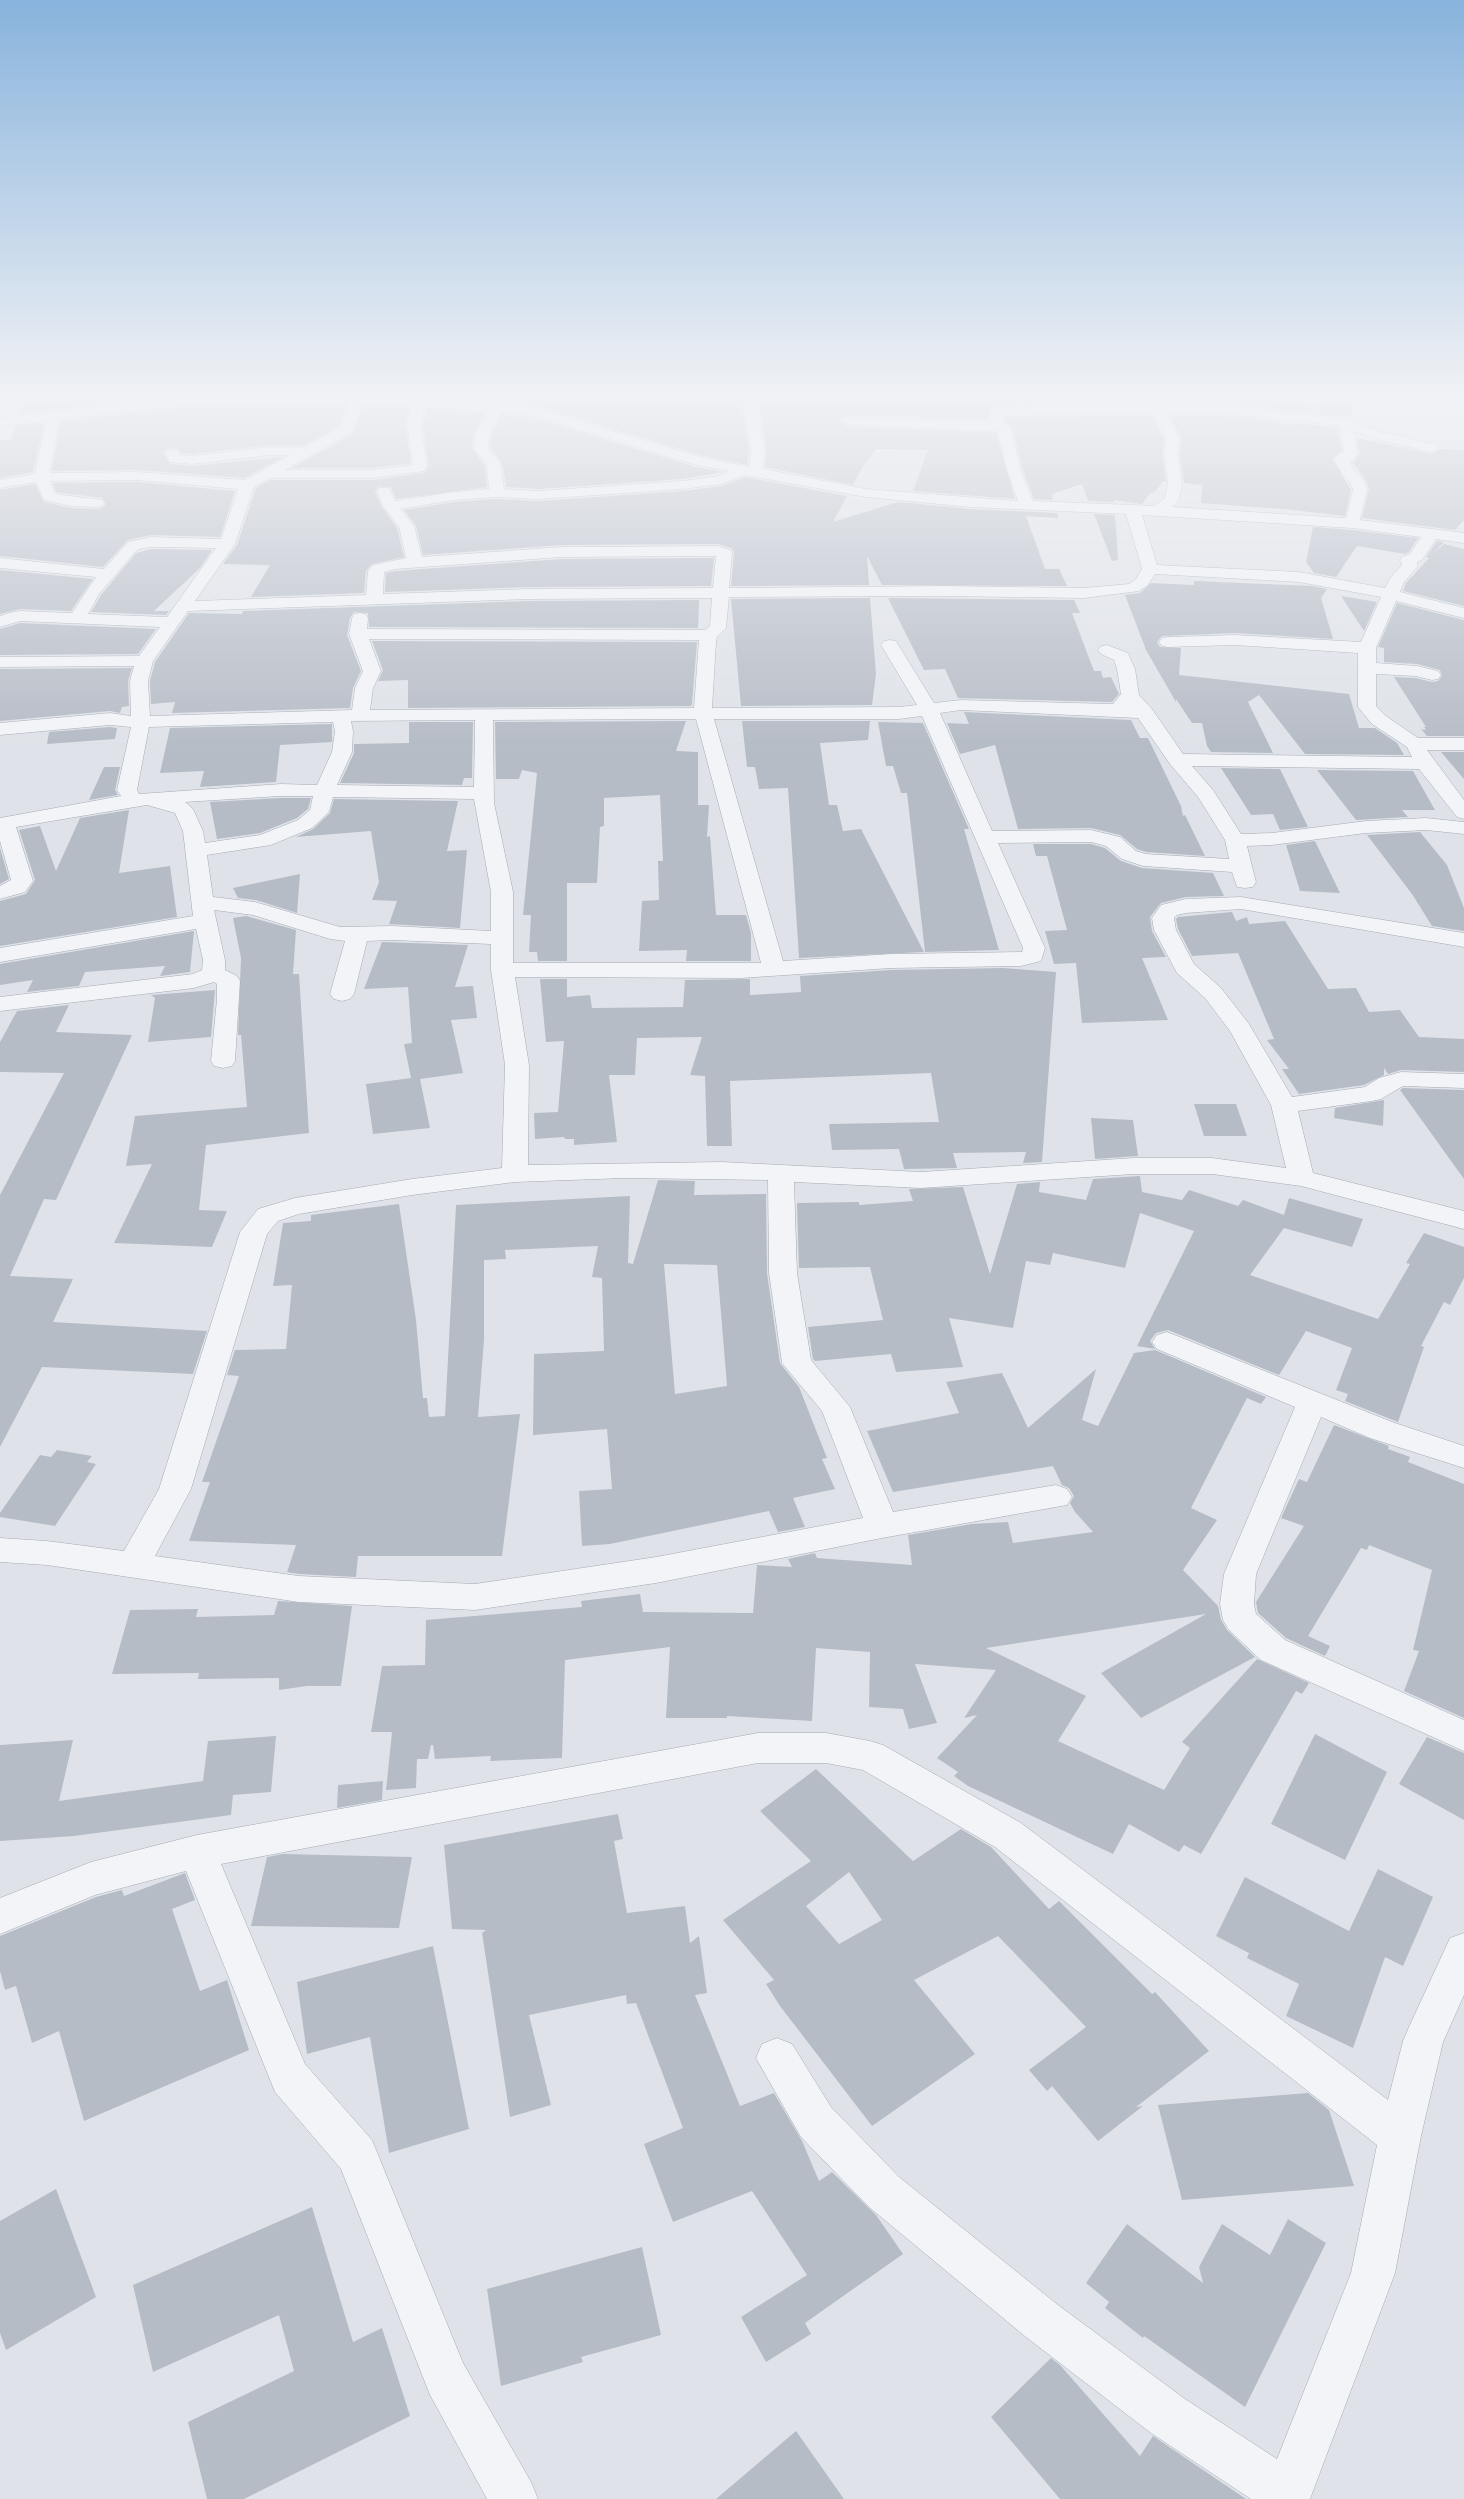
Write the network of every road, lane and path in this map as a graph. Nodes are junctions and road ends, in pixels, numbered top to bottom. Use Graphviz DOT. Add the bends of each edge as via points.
graph roads {
  1 [pos="237,514"];
  2 [pos="396,514"];
  3 [pos="1134,514"];
  4 [pos="1217,514"];
  5 [pos="1354,514"];
  6 [pos="1352,523"];
  7 [pos="1431,534"];
  8 [pos="1464,538"];
  9 [pos="227,544"];
  10 [pos="415,562"];
  11 [pos="0,563"];
  12 [pos="1150,569"];
  13 [pos="109,574"];
  14 [pos="722,592"];
  15 [pos="1389,594"];
  16 [pos="368,599"];
  17 [pos="182,606"];
  18 [pos="1464,613"];
  19 [pos="77,618"];
  20 [pos="0,622"];
  21 [pos="171,622"];
  22 [pos="358,634"];
  23 [pos="709,636"];
  24 [pos="1168,642"];
  25 [pos="890,645"];
  26 [pos="1367,648"];
  27 [pos="1107,650"];
  28 [pos="0,662"];
  29 [pos="144,662"];
  30 [pos="1368,668"];
  31 [pos="1432,675"];
  32 [pos="1124,702"];
  33 [pos="928,708"];
  34 [pos="703,713"];
  35 [pos="484,714"];
  36 [pos="351,716"];
  37 [pos="141,722"];
  38 [pos="0,729"];
  39 [pos="1414,744"];
  40 [pos="1464,744"];
  41 [pos="1177,760"];
  42 [pos="1425,763"];
  43 [pos="325,789"];
  44 [pos="484,793"];
  45 [pos="133,800"];
  46 [pos="1464,813"];
  47 [pos="3,823"];
  48 [pos="1464,828"];
  49 [pos="985,837"];
  50 [pos="1235,840"];
  51 [pos="196,850"];
  52 [pos="1241,866"];
  53 [pos="0,893"];
  54 [pos="1264,907"];
  55 [pos="204,911"];
  56 [pos="358,935"];
  57 [pos="502,938"];
  58 [pos="1464,940"];
  59 [pos="0,955"];
  60 [pos="773,969"];
  61 [pos="502,970"];
  62 [pos="213,973"];
  63 [pos="342,994"];
  64 [pos="0,1004"];
  65 [pos="223,1061"];
  66 [pos="1464,1080"];
  67 [pos="1284,1105"];
  68 [pos="781,1173"];
  69 [pos="515,1174"];
  70 [pos="1301,1178"];
  71 [pos="1464,1220"];
  72 [pos="1167,1342"];
  73 [pos="1312,1403"];
  74 [pos="1464,1457"];
  75 [pos="1056,1497"];
  76 [pos="882,1526"];
  77 [pos="0,1550"];
  78 [pos="133,1566"];
  79 [pos="1464,1736"];
  80 [pos="197,1852"];
  81 [pos="0,1916"];
  82 [pos="1464,1951"];
  83 [pos="777,2058"];
  84 [pos="1400,2136"];
  85 [pos="1286,2496"];
  86 [pos="514,2499"];
  1 -- 9 [label="street"];
  2 -- 10 [label="street" via="406,526"];
  3 -- 12 [label="street"];
  4 -- 6 [label="street"];
  5 -- 6 [label="street"];
  6 -- 7 [label="street"];
  7 -- 8 [label="street"];
  7 -- 15 [label="street" via="1416,557 1408,560 1410,566"];
  9 -- 13 [label="street" via="151,542 134,545"];
  9 -- 17 [label="street"];
  10 -- 14 [label="street" via="562,552 718,551 725,556"];
  10 -- 16 [label="street" via="379,568"];
  11 -- 13 [label="street"];
  12 -- 14 [label="street" via="1142,582 1133,588 1111,592"];
  12 -- 15 [label="street" via="1299,577"];
  13 -- 19 [label="street" via="92,592"];
  14 -- 16 [label="street"];
  14 -- 23 [label="street" via="718,628"];
  15 -- 18 [label="street"];
  15 -- 26 [label="street" via="1385,611"];
  16 -- 17 [label="street"];
  16 -- 22 [label="street"];
  17 -- 21 [label="street"];
  19 -- 20 [label="street" via="20,616"];
  19 -- 21 [label="street"];
  21 -- 29 [label="street"];
  22 -- 23 [label="street"];
  22 -- 36 [label="street" via="372,671"];
  23 -- 34 [label="street"];
  24 -- 26 [label="street" via="1235,640"];
  25 -- 33 [label="street"];
  26 -- 30 [label="street"];
  27 -- 32 [label="street" via="1122,657"];
  28 -- 29 [label="street"];
  29 -- 37 [label="street" via="139,681"];
  30 -- 31 [label="street"];
  30 -- 39 [label="street" via="1367,707 1379,720"];
  32 -- 33 [label="street"];
  32 -- 41 [label="street" via="1145,713"];
  33 -- 34 [label="street" via="899,713"];
  33 -- 49 [label="street"];
  34 -- 35 [label="street"];
  34 -- 60 [label="street" via="770,947"];
  35 -- 36 [label="street"];
  35 -- 44 [label="street"];
  36 -- 37 [label="street"];
  36 -- 43 [label="street" via="344,731 342,752"];
  37 -- 38 [label="street" via="110,718"];
  37 -- 45 [label="street" via="127,790"];
  39 -- 40 [label="street"];
  39 -- 42 [label="street"];
  41 -- 42 [label="street"];
  41 -- 50 [label="street" via="1206,794"];
  42 -- 46 [label="street"];
  43 -- 44 [label="street"];
  43 -- 45 [label="street"];
  43 -- 51 [label="street" via="319,812 305,824 264,841"];
  44 -- 57 [label="street" via="502,892"];
  45 -- 47 [label="street"];
  45 -- 51 [label="street" via="171,804 183,809 193,830"];
  47 -- 53 [label="street" via="22,881 17,887"];
  48 -- 50 [label="street" via="1426,824 1366,827"];
  49 -- 52 [label="street" via="1091,836 1113,841 1129,855 1143,860"];
  49 -- 60 [label="street" via="1034,948 1033,956"];
  50 -- 52 [label="street"];
  51 -- 55 [label="street"];
  52 -- 54 [label="street" via="1246,882"];
  54 -- 58 [label="street"];
  54 -- 67 [label="street" via="1241,903 1186,906 1169,910 1163,918 1165,930 1185,968 1213,993 1241,1029"];
  55 -- 56 [label="street" via="255,909 338,934"];
  55 -- 59 [label="street"];
  55 -- 62 [label="street" via="214,960"];
  56 -- 57 [label="street" via="392,933"];
  56 -- 63 [label="street"];
  57 -- 61 [label="street"];
  60 -- 61 [label="street"];
  61 -- 69 [label="street" via="517,1065"];
  62 -- 64 [label="street" via="194,981"];
  62 -- 65 [label="street" via="229,981"];
  66 -- 67 [label="street" via="1401,1080 1388,1083 1372,1094"];
  67 -- 70 [label="street"];
  68 -- 69 [label="street" via="626,1170"];
  68 -- 70 [label="street" via="921,1180 1134,1166 1212,1166"];
  68 -- 76 [label="street" via="783,1273 798,1363 835,1407"];
  69 -- 78 [label="street" via="412,1187 295,1206 268,1214 254,1232 175,1489"];
  70 -- 71 [label="street"];
  72 -- 73 [label="street"];
  73 -- 74 [label="street"];
  73 -- 79 [label="street" via="1240,1574 1237,1604 1240,1620 1273,1650"];
  75 -- 76 [label="street"];
  76 -- 78 [label="street" via="656,1570 475,1597 300,1589"];
  77 -- 78 [label="street" via="47,1553"];
  80 -- 81 [label="street" via="91,1879"];
  80 -- 84 [label="street" via="758,1748 826,1748 870,1756 1008,1835"];
  80 -- 86 [label="street" via="290,2078 356,2155 446,2379"];
  82 -- 84 [label="street" via="1423,2041"];
  83 -- 85 [label="street" via="816,2122 884,2192 1042,2321 1168,2416"];
  84 -- 85 [label="street" via="1373,2273"];
}
